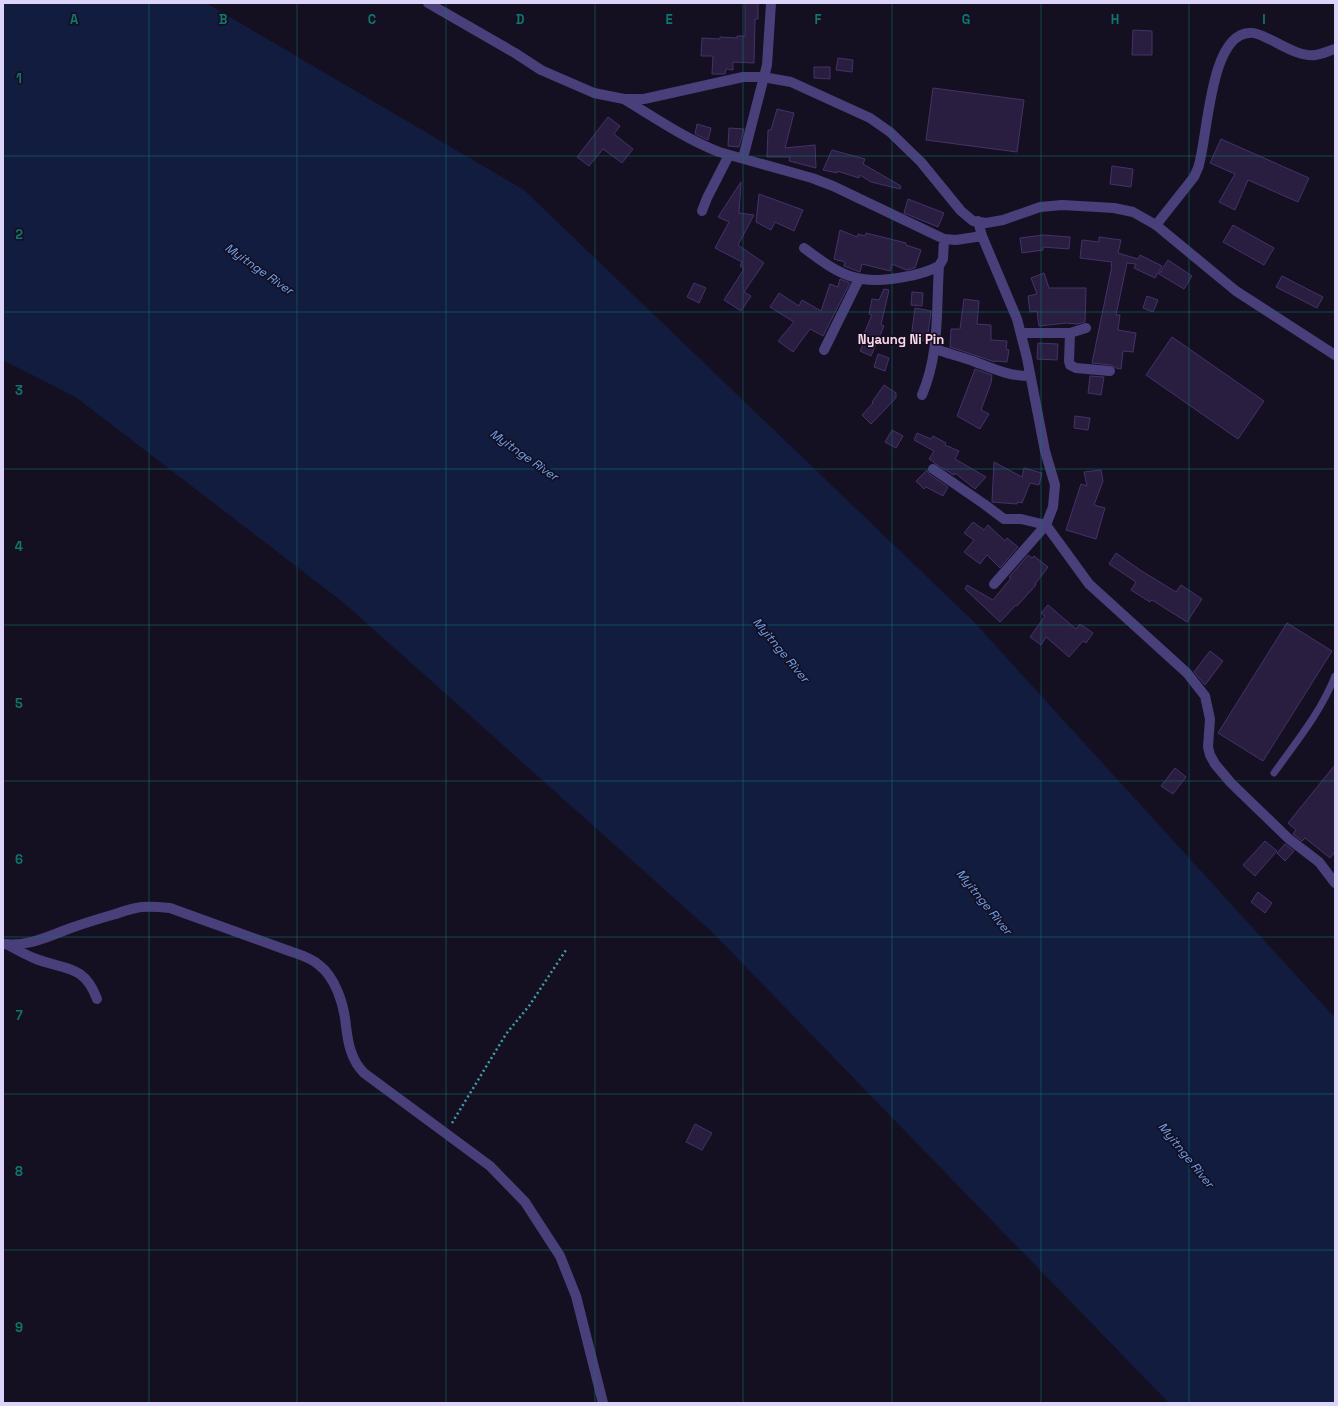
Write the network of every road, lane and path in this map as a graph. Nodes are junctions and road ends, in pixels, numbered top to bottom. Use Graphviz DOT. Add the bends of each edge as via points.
graph roads {
  1 [pos="428,3"];
  2 [pos="771,3"];
  3 [pos="1335,49"];
  4 [pos="763,77"];
  5 [pos="624,99"];
  6 [pos="729,155"];
  7 [pos="743,158"];
  8 [pos="702,211"];
  9 [pos="978,221"];
  10 [pos="1156,225"];
  11 [pos="982,236"];
  12 [pos="944,239"];
  13 [pos="804,248"];
  14 [pos="939,266"];
  15 [pos="859,279"];
  16 [pos="1086,328"];
  17 [pos="1021,333"];
  18 [pos="1070,333"];
  19 [pos="935,349"];
  20 [pos="824,350"];
  21 [pos="1335,355"];
  22 [pos="1110,371"];
  23 [pos="1030,376"];
  24 [pos="922,395"];
  25 [pos="933,469"];
  26 [pos="1046,524"];
  27 [pos="994,584"];
  28 [pos="1335,676"];
  29 [pos="1274,773"];
  30 [pos="1335,883"];
  31 [pos="5,944"];
  32 [pos="566,950"];
  33 [pos="96,999"];
  34 [pos="445,1134"];
  35 [pos="603,1403"];
  1 -- 5 [label="street" via="541,70 594,93"];
  2 -- 4 [label="street" via="767,65"];
  3 -- 10 [label="street" via="1313,55 1304,54 1250,33 1242,34 1232,41 1223,54 1217,71 1201,161 1194,177"];
  4 -- 5 [label="street" via="743,76 644,100"];
  4 -- 7 [label="street"];
  4 -- 9 [label="street" via="791,82 875,121 921,162 961,211"];
  5 -- 6 [label="street" via="692,140"];
  6 -- 7 [label="street"];
  6 -- 8 [label="street"];
  7 -- 12 [label="street" via="833,186"];
  9 -- 10 [label="street" via="986,223 1003,220 1040,207 1062,205 1114,208 1133,212"];
  9 -- 11 [label="street"];
  10 -- 21 [label="street" via="1236,291"];
  11 -- 12 [label="street"];
  11 -- 17 [label="street"];
  12 -- 14 [label="street" via="943,259"];
  13 -- 15 [label="street" via="836,270"];
  14 -- 15 [label="street" via="896,278 872,281"];
  14 -- 19 [label="street"];
  15 -- 20 [label="street"];
  16 -- 18 [label="street"];
  17 -- 18 [label="street"];
  17 -- 23 [label="street"];
  18 -- 22 [label="street" via="1070,366"];
  19 -- 23 [label="street" via="998,371"];
  19 -- 24 [label="street"];
  23 -- 26 [label="street" via="1054,485 1054,507"];
  25 -- 26 [label="street" via="1004,519 1021,519"];
  26 -- 27 [label="street"];
  26 -- 30 [label="street" via="1089,584 1187,673 1205,696 1210,719 1208,747 1215,764 1289,839 1319,862"];
  28 -- 29 [label="lane" via="1315,715"];
  31 -- 33 [label="street" via="35,959 80,973 92,986"];
  31 -- 34 [label="street" via="36,941 80,924 125,911 158,907 170,908 310,959 327,972 337,991 349,1045 357,1066"];
  32 -- 34 [label="path" via="529,1006 506,1034"];
  34 -- 35 [label="street" via="500,1175 525,1202 560,1256 576,1296"];
}
